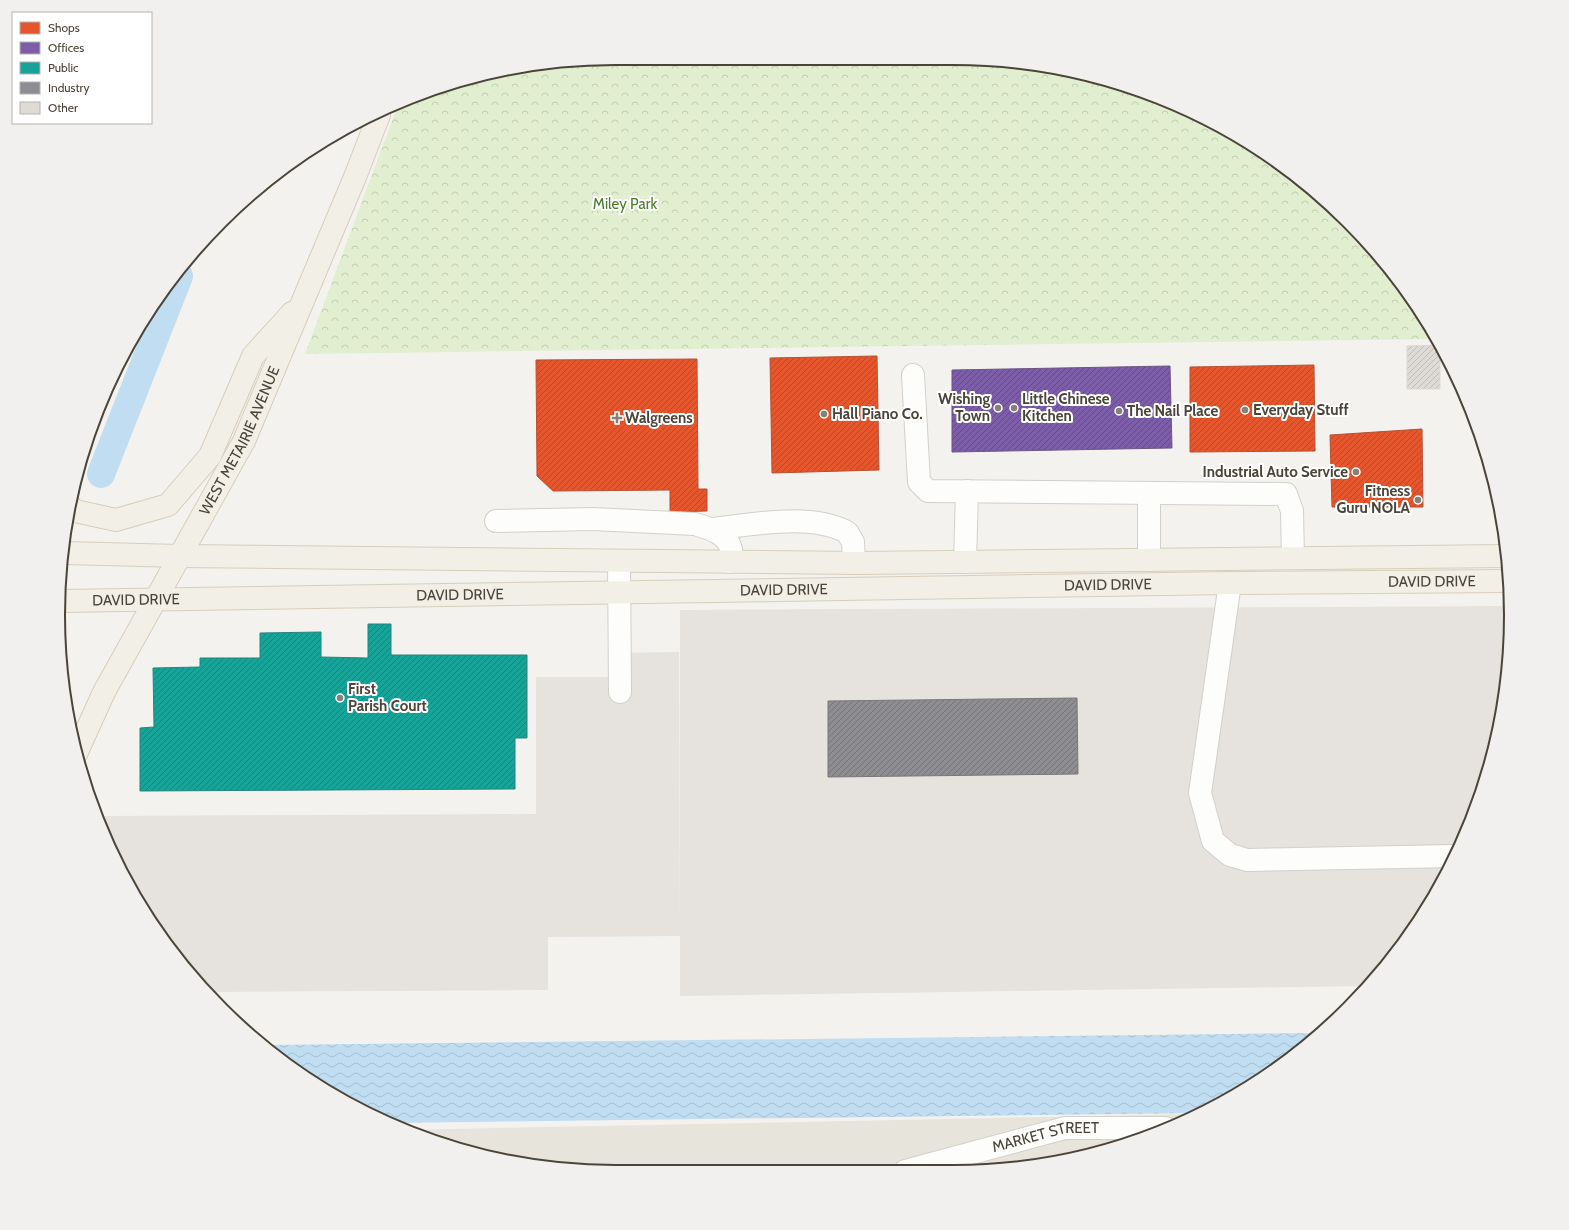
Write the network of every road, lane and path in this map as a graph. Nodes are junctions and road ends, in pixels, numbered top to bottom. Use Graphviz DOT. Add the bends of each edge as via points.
graph roads {
  1 [pos="377,120"];
  2 [pos="303,300"];
  3 [pos="913,375"];
  4 [pos="967,491"];
  5 [pos="1149,493"];
  6 [pos="75,511"];
  7 [pos="496,521"];
  8 [pos="711,529"];
  9 [pos="69,553"];
  10 [pos="179,556"];
  11 [pos="1500,556"];
  12 [pos="1293,558"];
  13 [pos="619,560"];
  14 [pos="1149,560"];
  15 [pos="730,562"];
  16 [pos="965,562"];
  17 [pos="854,563"];
  18 [pos="1503,581"];
  19 [pos="1230,583"];
  20 [pos="619,592"];
  21 [pos="155,598"];
  22 [pos="65,601"];
  23 [pos="620,692"];
  24 [pos="81,743"];
  25 [pos="1448,856"];
  26 [pos="1151,1128"];
  27 [pos="927,1165"];
  1 -- 2 [label="main road, WEST METAIRIE AVENUE"];
  2 -- 6 [label="main road" via="253,356 210,456 168,505 116,520"];
  2 -- 10 [label="main road, WEST METAIRIE AVENUE" via="244,441"];
  3 -- 4 [label="street" via="919,482 928,491"];
  4 -- 5 [label="street"];
  4 -- 16 [label="street"];
  5 -- 12 [label="street" via="1286,494 1292,511"];
  5 -- 14 [label="street"];
  7 -- 8 [label="street" via="593,519 684,522"];
  8 -- 15 [label="street" via="725,538 731,549"];
  8 -- 17 [label="street" via="768,523 825,523 847,532 853,542"];
  9 -- 10 [label="main road, DAVID DRIVE"];
  10 -- 13 [label="main road, DAVID DRIVE"];
  10 -- 21 [label="main road, WEST METAIRIE AVENUE"];
  11 -- 12 [label="main road, DAVID DRIVE"];
  12 -- 14 [label="main road, DAVID DRIVE"];
  13 -- 15 [label="main road, DAVID DRIVE"];
  13 -- 20 [label="street"];
  14 -- 16 [label="main road, DAVID DRIVE"];
  15 -- 17 [label="main road, DAVID DRIVE"];
  16 -- 17 [label="main road, DAVID DRIVE"];
  18 -- 19 [label="main road, DAVID DRIVE"];
  19 -- 20 [label="main road, DAVID DRIVE"];
  19 -- 25 [label="street" via="1200,793 1213,841 1230,855 1247,860"];
  20 -- 21 [label="main road, DAVID DRIVE"];
  20 -- 23 [label="street"];
  21 -- 22 [label="main road, DAVID DRIVE"];
  21 -- 24 [label="main road, WEST METAIRIE AVENUE" via="104,692"];
  26 -- 27 [label="street, MARKET STREET" via="1065,1128"];
}
